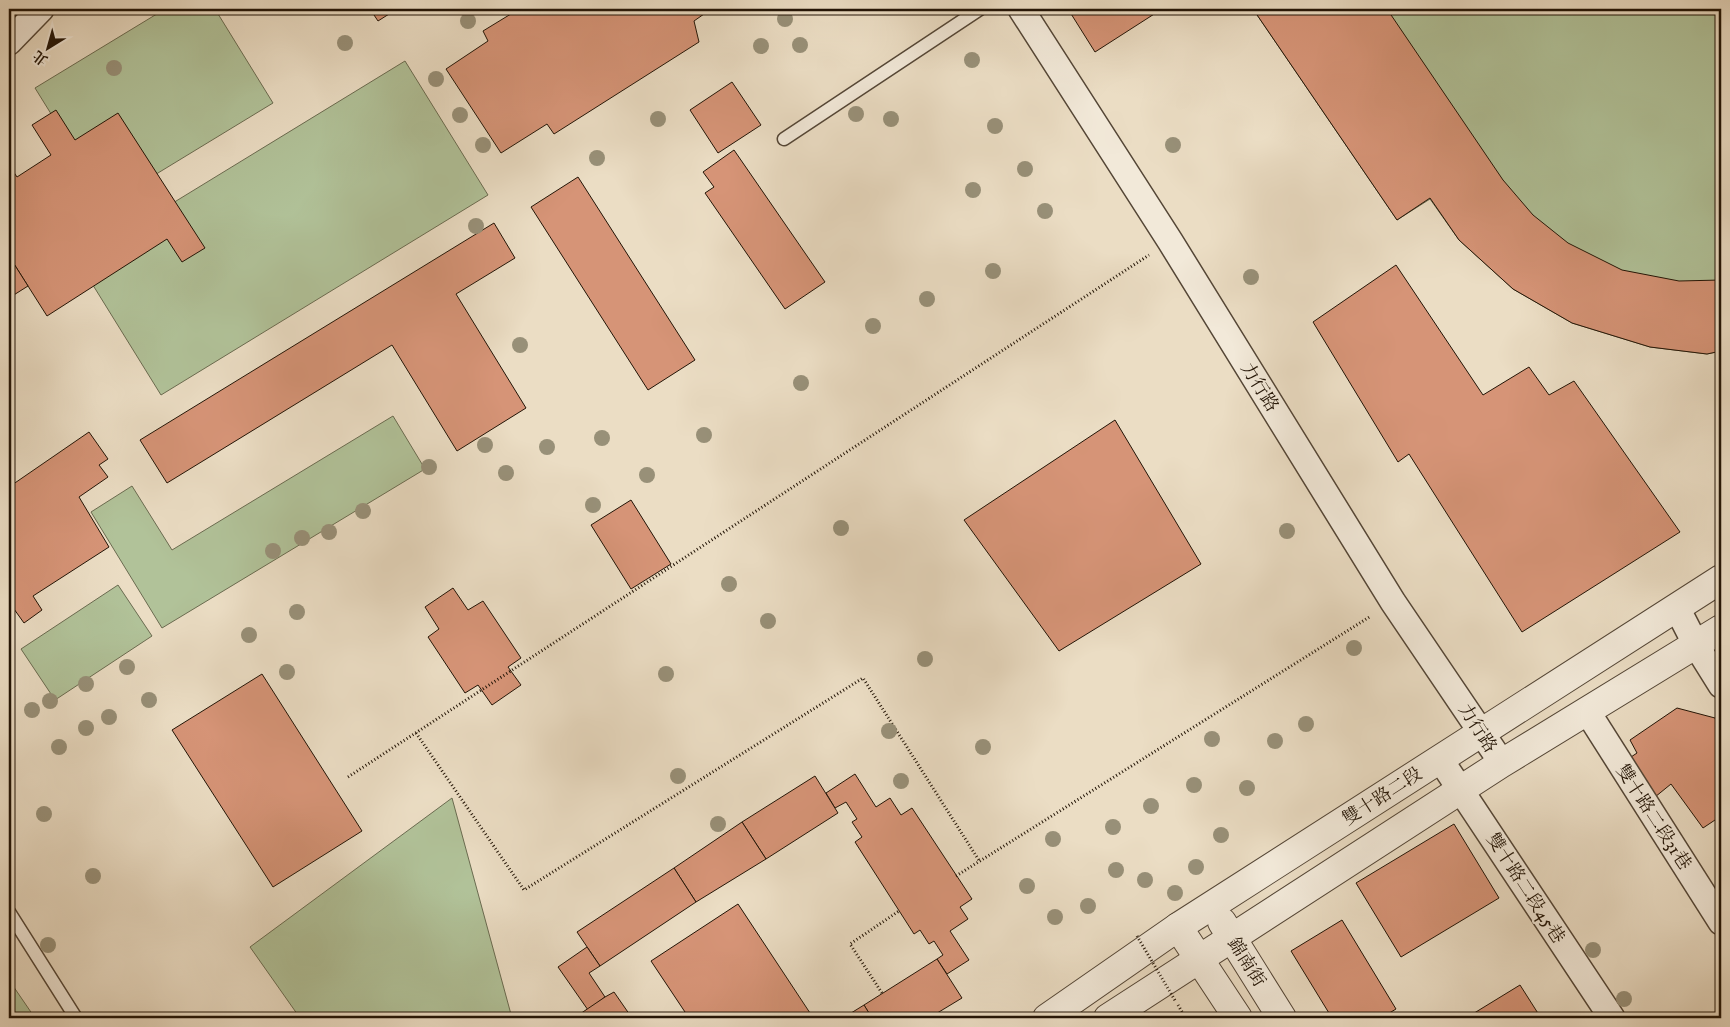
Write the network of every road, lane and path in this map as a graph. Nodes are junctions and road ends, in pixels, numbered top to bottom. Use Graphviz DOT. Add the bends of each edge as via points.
graph roads {
  1 [pos="41,9"];
  2 [pos="980,9"];
  3 [pos="1021,9"];
  4 [pos="9,42"];
  5 [pos="784,139"];
  6 [pos="1170,241"];
  7 [pos="1721,579"];
  8 [pos="1392,602"];
  9 [pos="1677,608"];
  10 [pos="1721,629"];
  11 [pos="1696,645"];
  12 [pos="1721,685"];
  13 [pos="1587,712"];
  14 [pos="1482,732"];
  15 [pos="416,733"];
  16 [pos="1440,759"];
  17 [pos="1502,764"];
  18 [pos="348,777"];
  19 [pos="1462,791"];
  20 [pos="980,862"];
  21 [pos="956,876"];
  22 [pos="1211,906"];
  23 [pos="899,911"];
  24 [pos="9,912"];
  25 [pos="1721,922"];
  26 [pos="1178,927"];
  27 [pos="1137,936"];
  28 [pos="1232,938"];
  29 [pos="1200,959"];
  30 [pos="882,993"];
  31 [pos="1185,1017"];
  32 [pos="76,1018"];
  33 [pos="1047,1018"];
  34 [pos="1108,1018"];
  35 [pos="1238,1018"];
  36 [pos="1282,1018"];
  37 [pos="1612,1018"];
  1 -- 4 [label="street"];
  2 -- 5 [label="lane"];
  3 -- 6 [label="street, 力行路"];
  6 -- 8 [label="street, 力行路"];
  6 -- 15 [label="path"];
  7 -- 9 [label="street, 雙十路二段"];
  8 -- 14 [label="street, 力行路"];
  8 -- 20 [label="path"];
  9 -- 11 [label="street"];
  9 -- 14 [label="street, 雙十路二段"];
  10 -- 11 [label="street"];
  11 -- 12 [label="street"];
  11 -- 13 [label="street"];
  13 -- 17 [label="street"];
  13 -- 25 [label="street, 雙十路二段31巷"];
  14 -- 16 [label="street, 雙十路二段"];
  14 -- 17 [label="street, 力行路"];
  15 -- 18 [label="path"];
  15 -- 20 [label="path" via="524,890 863,678"];
  16 -- 19 [label="street, 雙十路二段45巷"];
  16 -- 22 [label="street, 雙十路二段"];
  17 -- 19 [label="street"];
  19 -- 28 [label="street"];
  19 -- 37 [label="street, 雙十路二段45巷"];
  20 -- 21 [label="path"];
  22 -- 26 [label="street, 雙十路二段"];
  22 -- 28 [label="street, 錦南街"];
  23 -- 30 [label="path" via="850,944"];
  24 -- 32 [label="lane"];
  26 -- 29 [label="street"];
  26 -- 33 [label="street, 雙十路二段"];
  27 -- 31 [label="path, bridge"];
  28 -- 29 [label="street"];
  28 -- 36 [label="street, 錦南街"];
  29 -- 34 [label="street"];
  29 -- 35 [label="street"];
}
